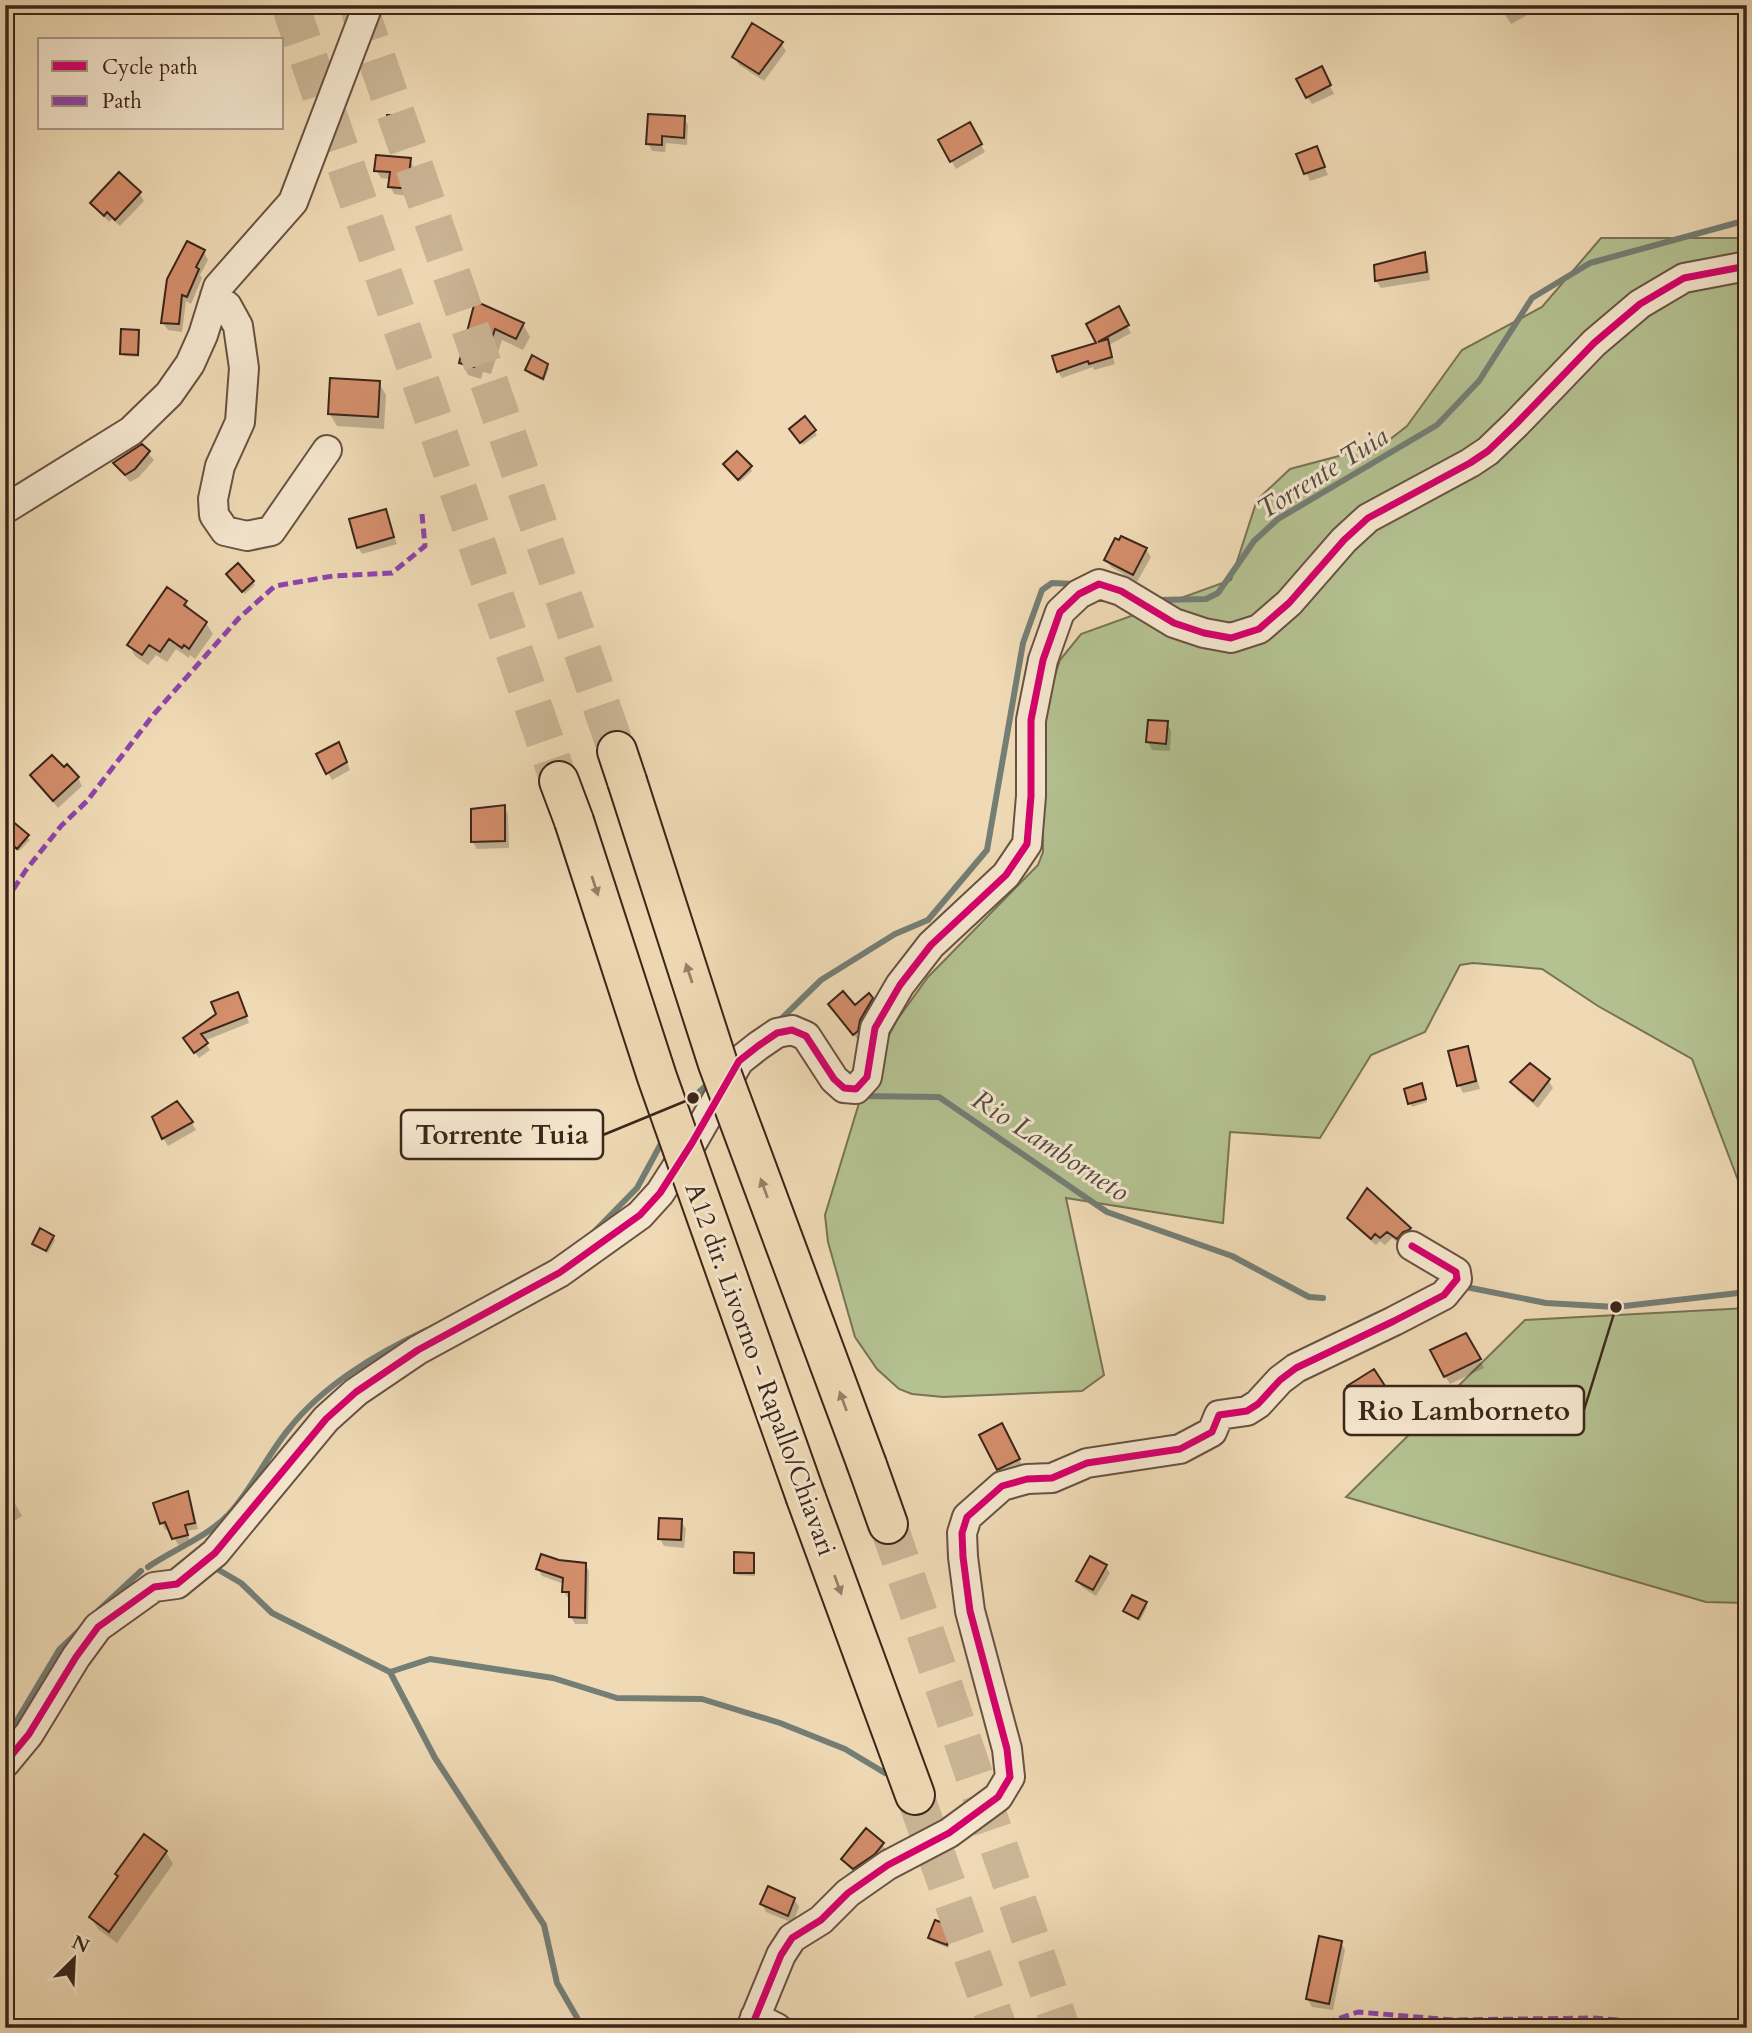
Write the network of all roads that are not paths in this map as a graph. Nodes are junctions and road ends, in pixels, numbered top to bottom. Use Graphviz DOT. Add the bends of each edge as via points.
graph roads {
  1 [pos="368,5"];
  2 [pos="1747,266"];
  3 [pos="215,296"];
  4 [pos="327,450"];
  5 [pos="5,509"];
  6 [pos="622,766"];
  7 [pos="559,781"];
  8 [pos="1412,1247"];
  9 [pos="888,1524"];
  10 [pos="5,1763"];
  11 [pos="915,1795"];
  12 [pos="761,2024"];
  1 -- 3 [label="street" via="293,202"];
  2 -- 10 [label="street" via="1684,278 1640,304 1594,343 1488,451 1368,518 1289,603 1259,628 1231,638 1174,623 1121,591 1099,584 1079,594 1060,612 1043,660 1031,720 1027,844 1006,875 930,945 900,985 875,1028 867,1077 856,1089 844,1088 834,1079 806,1037 792,1030 777,1033 739,1061 680,1163 640,1215 559,1273 418,1350 356,1392 326,1419 215,1553 177,1584 154,1587 98,1627"];
  3 -- 4 [label="street" via="239,326 244,368 240,422 220,466 213,499 214,515 225,531 247,536 271,531"];
  3 -- 5 [label="street" via="190,364 169,394 131,431"];
  9 -- 6 [label="highway, one-way, bridge" via="718,1064"];
  7 -- 11 [label="highway, A12 dir. Livorno - Rapallo/Chiavari, one-way, bridge" via="657,1077"];
  8 -- 12 [label="street" via="1456,1272 1457,1279 1444,1295 1296,1368 1247,1411 1219,1415 1212,1432 1190,1445 1087,1463 1052,1478 1002,1486 967,1517 962,1533 970,1611 1007,1749 1010,1777 998,1797 949,1833 888,1865 792,1938 781,1955"];
}
